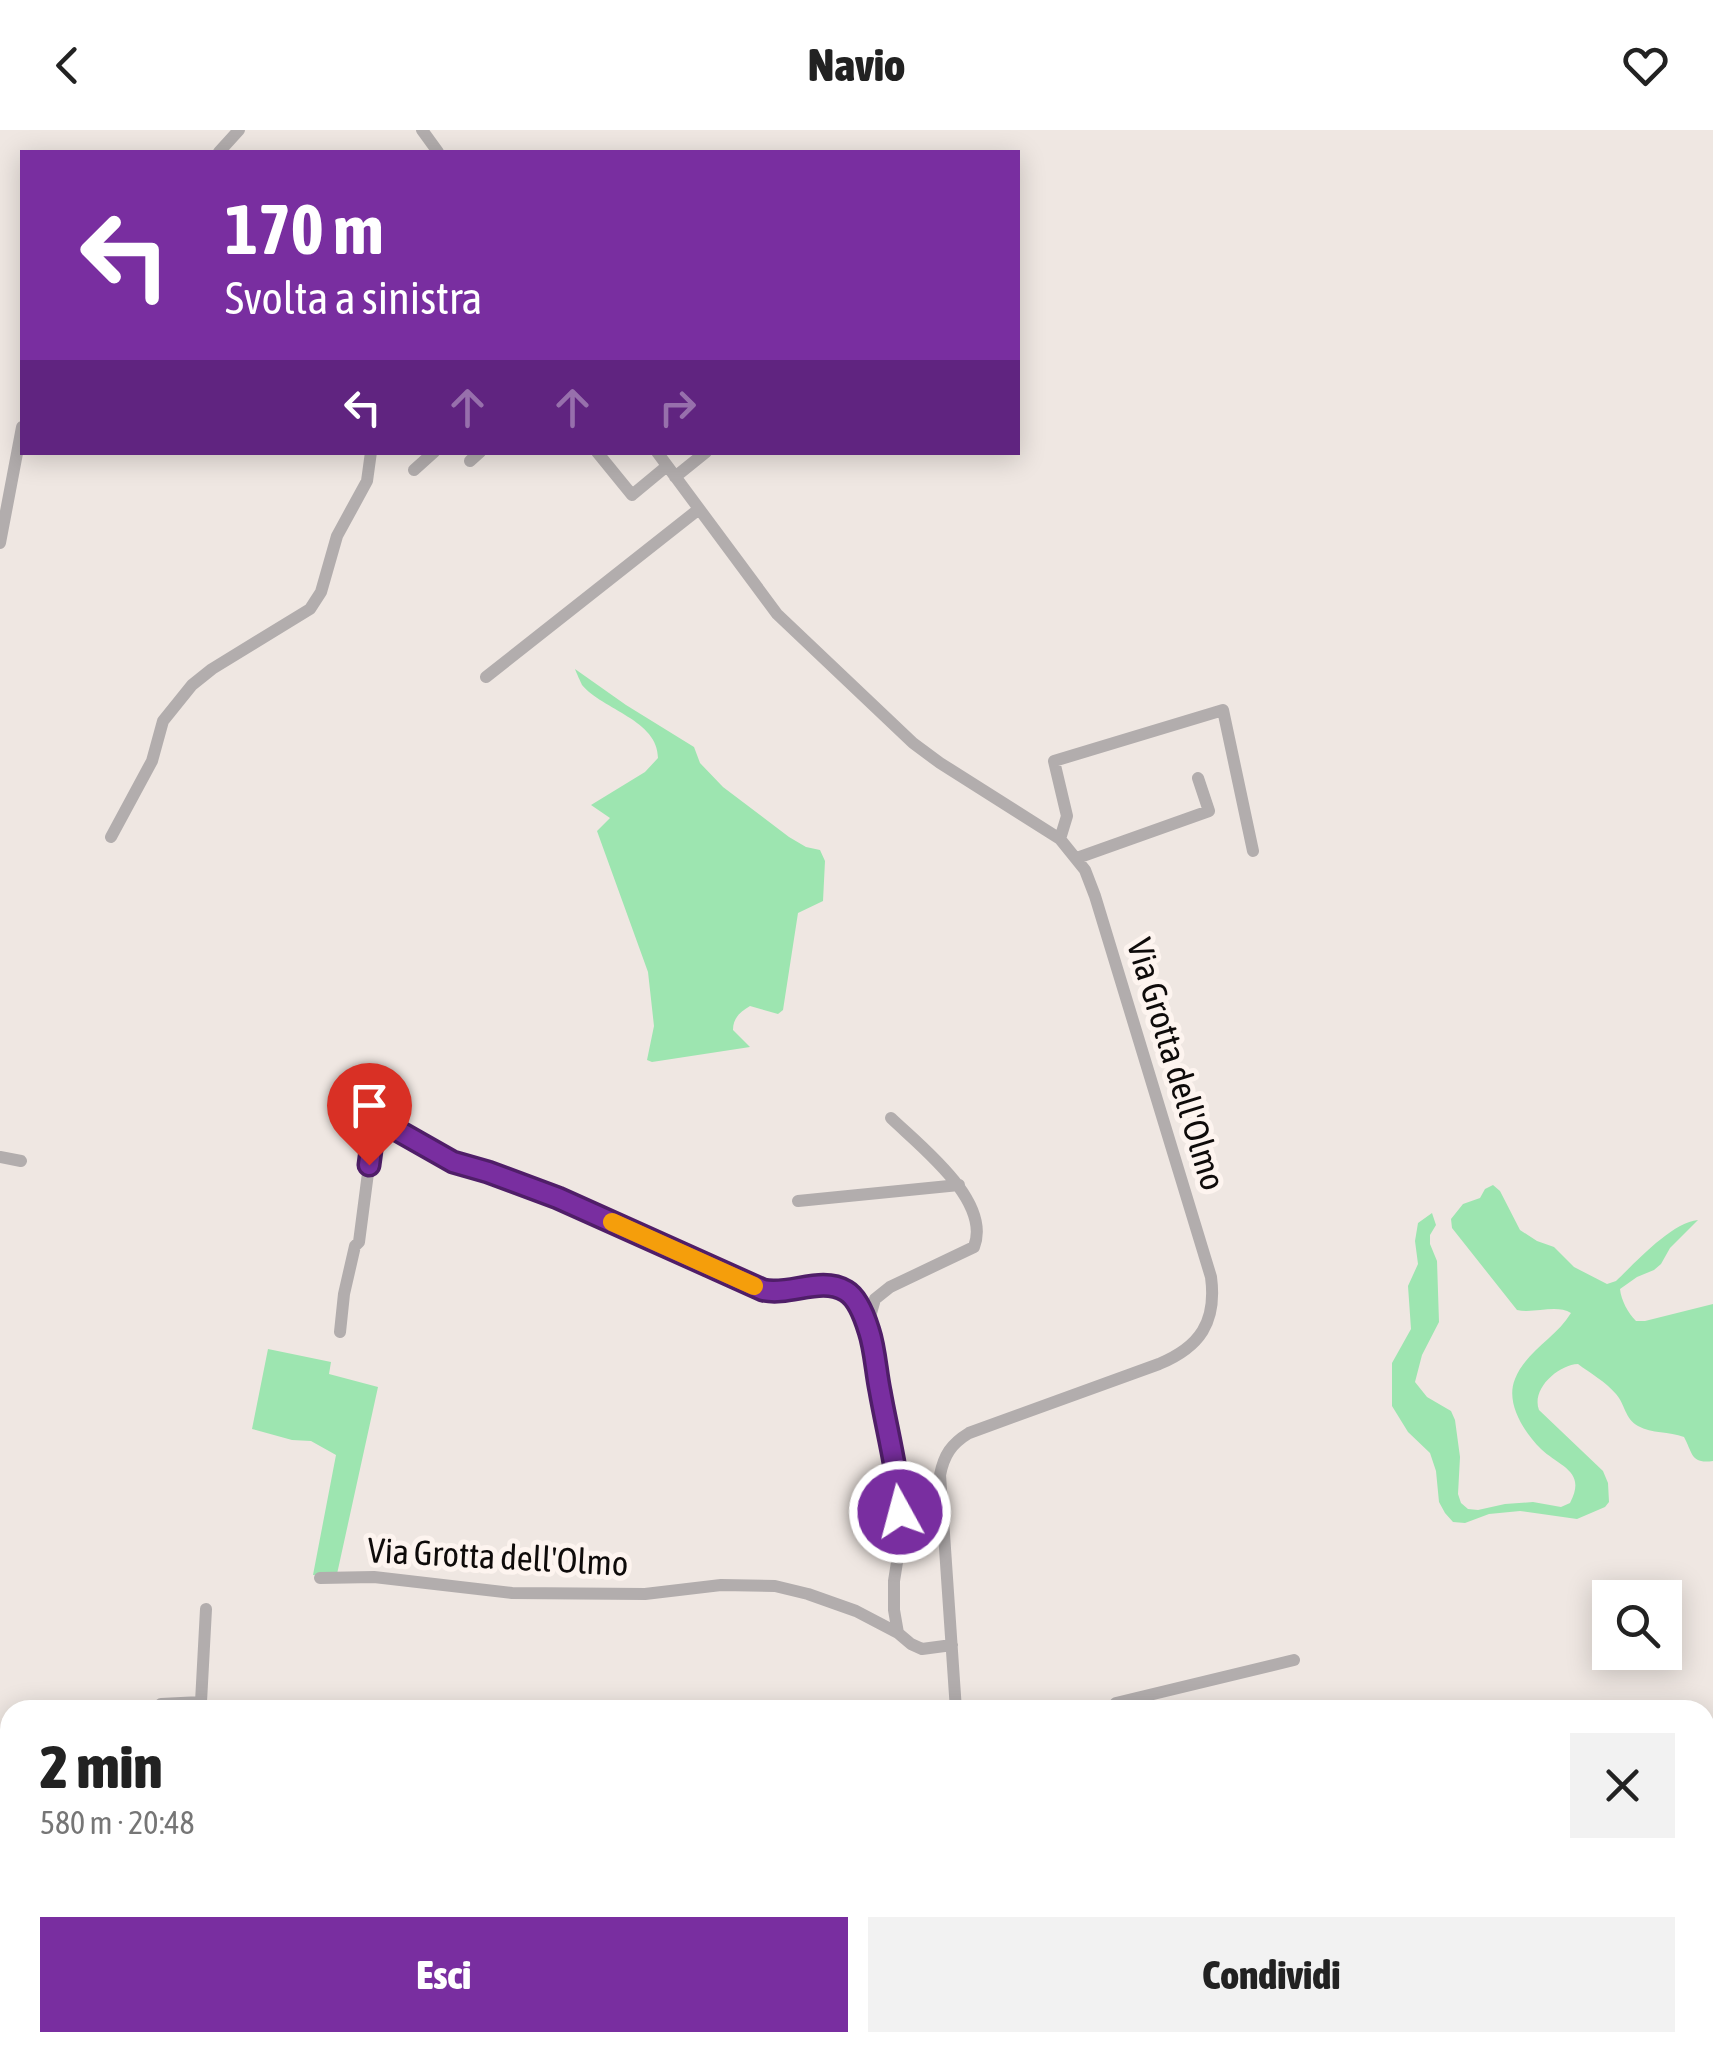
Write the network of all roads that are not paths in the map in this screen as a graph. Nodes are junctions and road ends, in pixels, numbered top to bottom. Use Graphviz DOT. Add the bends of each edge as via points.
graph roads {
  1 [pos="239,130"];
  2 [pos="222,150"];
  3 [pos="20,437"];
  4 [pos="371,455"];
  5 [pos="431,455"];
  6 [pos="599,455"];
  7 [pos="658,455"];
  8 [pos="701,455"];
  9 [pos="414,470"];
  10 [pos="671,472"];
  11 [pos="700,509"];
  12 [pos="0,542"];
  13 [pos="486,677"];
  14 [pos="1198,778"];
  15 [pos="111,837"];
  16 [pos="1060,838"];
  17 [pos="1253,851"];
  18 [pos="1077,858"];
  19 [pos="891,1118"];
  20 [pos="0,1157"];
  21 [pos="22,1161"];
  22 [pos="959,1186"];
  23 [pos="798,1201"];
  24 [pos="340,1332"];
  25 [pos="870,1333"];
  26 [pos="320,1578"];
  27 [pos="206,1609"];
  28 [pos="898,1632"];
  29 [pos="952,1645"];
  30 [pos="1294,1660"];
  31 [pos="201,1700"];
  32 [pos="955,1700"];
  33 [pos="1128,1700"];
  1 -- 2 [label="street"];
  3 -- 12 [label="street"];
  4 -- 15 [label="street" via="367,481 337,536 310,610 192,685 163,720 152,762"];
  5 -- 9 [label="street"];
  6 -- 10 [label="street" via="632,495"];
  7 -- 10 [label="street, Via Grotta dell'Olmo"];
  8 -- 10 [label="street"];
  10 -- 11 [label="street, Via Grotta dell'Olmo"];
  11 -- 13 [label="street"];
  11 -- 16 [label="street, Via Grotta dell'Olmo" via="777,614 913,743"];
  14 -- 18 [label="street" via="1209,811"];
  16 -- 17 [label="street" via="1067,816 1054,761 1223,710"];
  16 -- 18 [label="street, Via Grotta dell'Olmo"];
  18 -- 29 [label="street, Via Grotta dell'Olmo" via="1095,896 1214,1297 1202,1332 1175,1358 954,1442 940,1475"];
  19 -- 22 [label="street"];
  20 -- 21 [label="street"];
  22 -- 23 [label="street"];
  22 -- 25 [label="street" via="978,1228 974,1247 874,1300"];
  24 -- 25 [label="street" via="374,1127 386,1124 453,1162 558,1198 763,1290 841,1289 855,1299"];
  25 -- 28 [label="street" via="898,1487"];
  26 -- 28 [label="street, Via Grotta dell'Olmo" via="374,1576 512,1593 646,1594 765,1585 856,1610"];
  27 -- 31 [label="street"];
  28 -- 29 [label="street, Via Grotta dell'Olmo" via="922,1649"];
  29 -- 32 [label="street, Via Grotta dell'Olmo"];
  30 -- 33 [label="street"];
}
